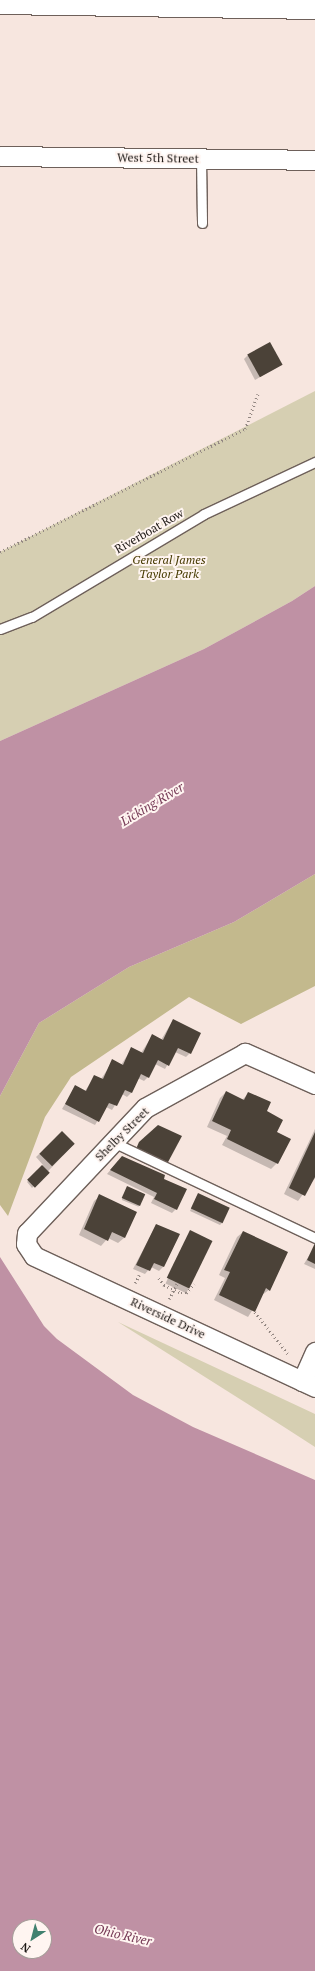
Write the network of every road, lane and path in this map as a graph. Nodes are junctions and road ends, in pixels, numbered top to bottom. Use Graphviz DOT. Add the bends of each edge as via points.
graph roads {
  1 [pos="0,4"];
  2 [pos="315,8"];
  3 [pos="0,156"];
  4 [pos="200,158"];
  5 [pos="315,160"];
  6 [pos="202,223"];
  7 [pos="258,394"];
  8 [pos="315,462"];
  9 [pos="0,552"];
  10 [pos="0,629"];
  11 [pos="315,1084"];
  12 [pos="113,1142"];
  13 [pos="315,1238"];
  14 [pos="26,1244"];
  15 [pos="139,1275"];
  16 [pos="160,1278"];
  17 [pos="177,1283"];
  18 [pos="194,1284"];
  19 [pos="133,1287"];
  20 [pos="174,1289"];
  21 [pos="168,1304"];
  22 [pos="255,1312"];
  23 [pos="315,1352"];
  24 [pos="291,1361"];
  25 [pos="308,1384"];
  1 -- 2 [label="main road"];
  3 -- 4 [label="street, West 5th Street"];
  4 -- 5 [label="street, West 5th Street"];
  4 -- 6 [label="lane"];
  7 -- 9 [label="path" via="245,429"];
  8 -- 10 [label="lane, Riverboat Row" via="204,514 32,617"];
  11 -- 12 [label="street, Shelby Street" via="245,1053 145,1108"];
  12 -- 13 [label="lane"];
  12 -- 14 [label="street, Shelby Street" via="27,1233"];
  14 -- 25 [label="street, Riverside Drive" via="34,1256"];
  15 -- 19 [label="path"];
  16 -- 20 [label="path" via="164,1285"];
  17 -- 20 [label="path"];
  18 -- 20 [label="path" via="186,1293"];
  20 -- 21 [label="path"];
  22 -- 24 [label="path" via="287,1351"];
  23 -- 25 [label="street"];
}
